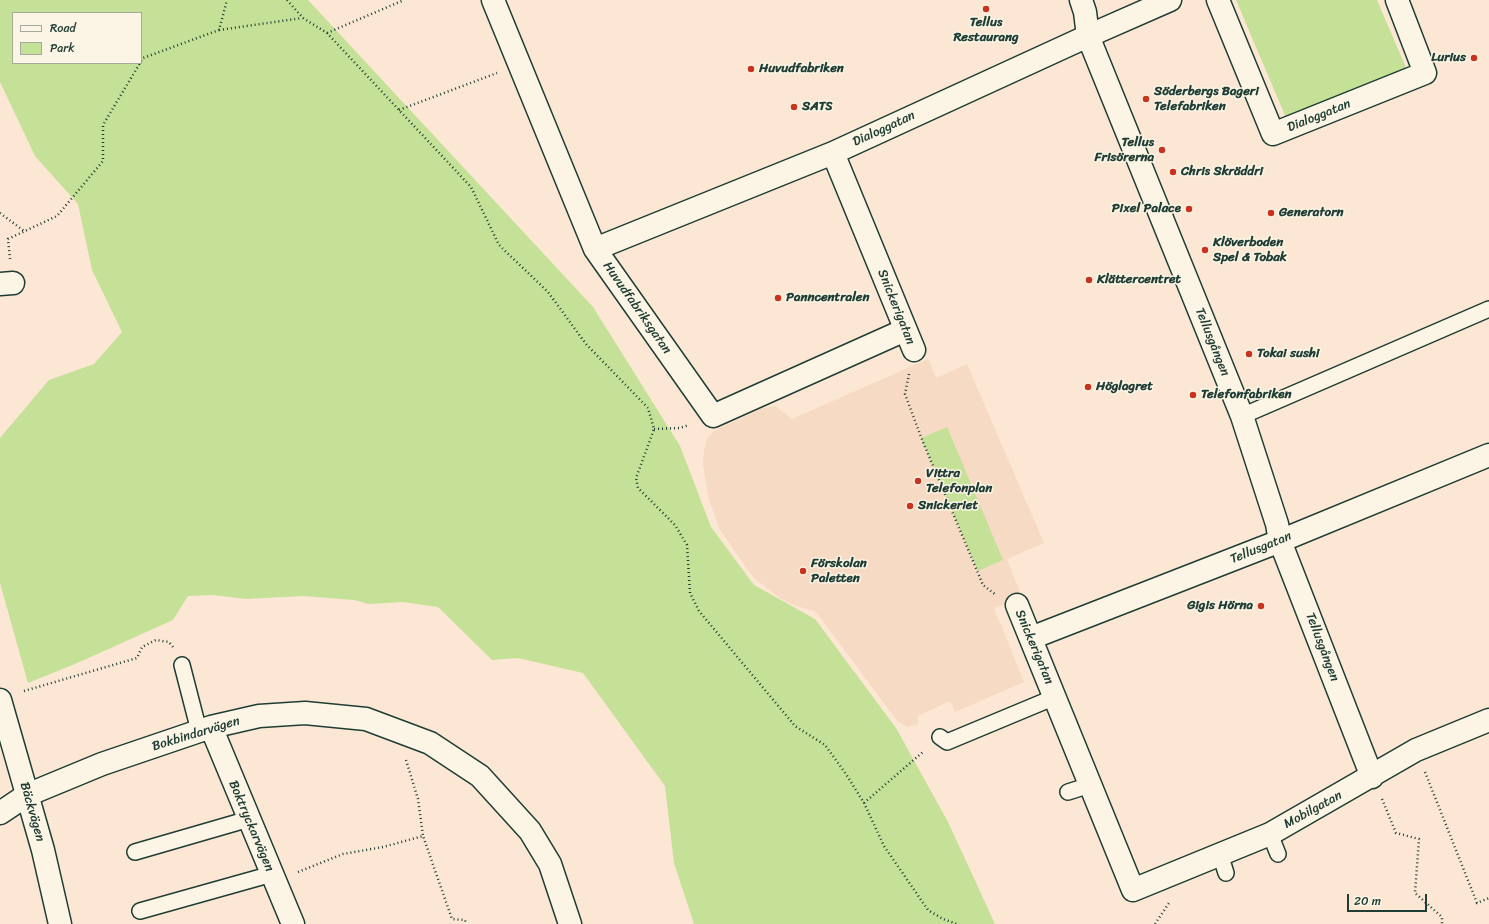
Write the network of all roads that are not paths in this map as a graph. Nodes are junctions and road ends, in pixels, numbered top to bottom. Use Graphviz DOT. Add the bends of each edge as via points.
graph roads {
  1 [pos="493,0"];
  2 [pos="1081,0"];
  3 [pos="1170,0"];
  4 [pos="1218,0"];
  5 [pos="1397,0"];
  6 [pos="1088,36"];
  7 [pos="833,153"];
  8 [pos="595,249"];
  9 [pos="1489,309"];
  10 [pos="905,330"];
  11 [pos="914,350"];
  12 [pos="1242,416"];
  13 [pos="1489,455"];
  14 [pos="1280,541"];
  15 [pos="1017,605"];
  16 [pos="1031,638"];
  17 [pos="182,666"];
  18 [pos="1055,697"];
  19 [pos="0,700"];
  20 [pos="1489,720"];
  21 [pos="205,729"];
  22 [pos="940,737"];
  23 [pos="1372,776"];
  24 [pos="1090,785"];
  25 [pos="1068,792"];
  26 [pos="27,795"];
  27 [pos="0,813"];
  28 [pos="249,819"];
  29 [pos="1270,834"];
  30 [pos="134,852"];
  31 [pos="1278,854"];
  32 [pos="273,877"];
  33 [pos="1133,890"];
  34 [pos="140,911"];
  35 [pos="60,924"];
  36 [pos="293,924"];
  37 [pos="570,924"];
  1 -- 8 [label="street, Huvudfabriksgatan"];
  2 -- 6 [label="street, Tellusgången" via="1086,12"];
  3 -- 6 [label="street, Dialoggatan"];
  4 -- 5 [label="street, Dialoggatan" via="1273,134 1426,73"];
  6 -- 7 [label="street, Dialoggatan"];
  6 -- 12 [label="street, Tellusgången"];
  7 -- 8 [label="street, Dialoggatan"];
  7 -- 10 [label="street, Snickerigatan"];
  8 -- 10 [label="street, Huvudfabriksgatan" via="713,416"];
  9 -- 12 [label="lane"];
  10 -- 11 [label="street, Snickerigatan"];
  12 -- 14 [label="street, Tellusgången" via="1277,524"];
  13 -- 14 [label="street, Tellusgatan"];
  14 -- 16 [label="street, Tellusgatan"];
  14 -- 23 [label="street, Tellusgången"];
  15 -- 16 [label="street, Snickerigatan"];
  16 -- 18 [label="street, Snickerigatan"];
  17 -- 21 [label="lane"];
  18 -- 22 [label="lane" via="947,742"];
  18 -- 24 [label="street, Snickerigatan"];
  19 -- 26 [label="street, Bäckvägen"];
  20 -- 23 [label="street, Mobilgatan" via="1416,750"];
  21 -- 26 [label="street, Bokbindarvägen" via="102,764"];
  21 -- 28 [label="street, Boktryckarvägen"];
  21 -- 37 [label="street, Bokbindarvägen" via="259,716 305,713 366,719 430,743 480,776 530,831 550,864"];
  23 -- 29 [label="street, Mobilgatan"];
  24 -- 25 [label="lane"];
  24 -- 33 [label="street, Snickerigatan"];
  26 -- 27 [label="street, Bokbindarvägen"];
  26 -- 35 [label="street, Bäckvägen"];
  28 -- 30 [label="lane"];
  28 -- 32 [label="street, Boktryckarvägen"];
  29 -- 31 [label="lane"];
  29 -- 33 [label="street, Mobilgatan" via="1223,864"];
  32 -- 34 [label="lane"];
  32 -- 36 [label="street, Boktryckarvägen"];
}
